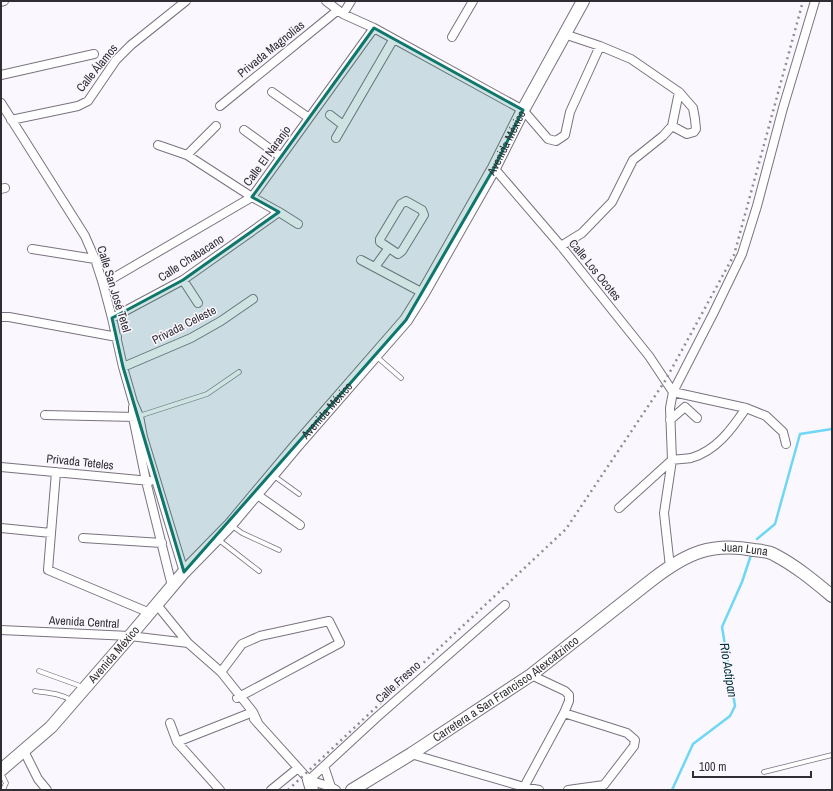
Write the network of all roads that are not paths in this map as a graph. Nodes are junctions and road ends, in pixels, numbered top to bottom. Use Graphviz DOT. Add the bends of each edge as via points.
graph roads {
  1 [pos="186,1"];
  2 [pos="326,1"];
  3 [pos="351,1"];
  4 [pos="473,1"];
  5 [pos="583,1"];
  6 [pos="815,1"];
  7 [pos="340,12"];
  8 [pos="374,28"];
  9 [pos="564,34"];
  10 [pos="452,37"];
  11 [pos="392,40"];
  12 [pos="600,46"];
  13 [pos="94,54"];
  14 [pos="1,75"];
  15 [pos="272,92"];
  16 [pos="679,92"];
  17 [pos="220,106"];
  18 [pos="2,107"];
  19 [pos="523,110"];
  20 [pos="330,115"];
  21 [pos="309,118"];
  22 [pos="11,120"];
  23 [pos="343,125"];
  24 [pos="216,126"];
  25 [pos="672,126"];
  26 [pos="244,130"];
  27 [pos="336,138"];
  28 [pos="158,144"];
  29 [pos="187,155"];
  30 [pos="281,157"];
  31 [pos="494,168"];
  32 [pos="252,197"];
  33 [pos="280,212"];
  34 [pos="298,224"];
  35 [pos="561,246"];
  36 [pos="388,248"];
  37 [pos="32,249"];
  38 [pos="95,259"];
  39 [pos="361,260"];
  40 [pos="375,267"];
  41 [pos="183,280"];
  42 [pos="103,284"];
  43 [pos="423,293"];
  44 [pos="253,299"];
  45 [pos="198,303"];
  46 [pos="1,317"];
  47 [pos="112,318"];
  48 [pos="116,337"];
  49 [pos="375,356"];
  50 [pos="123,367"];
  51 [pos="239,372"];
  52 [pos="401,378"];
  53 [pos="673,392"];
  54 [pos="746,408"];
  55 [pos="45,415"];
  56 [pos="136,417"];
  57 [pos="697,418"];
  58 [pos="670,420"];
  59 [pos="786,444"];
  60 [pos="672,460"];
  61 [pos="1,467"];
  62 [pos="56,472"];
  63 [pos="272,475"];
  64 [pos="146,481"];
  65 [pos="156,481"];
  66 [pos="256,494"];
  67 [pos="299,494"];
  68 [pos="619,508"];
  69 [pos="230,525"];
  70 [pos="300,525"];
  71 [pos="1,528"];
  72 [pos="50,533"];
  73 [pos="83,538"];
  74 [pos="217,538"];
  75 [pos="162,543"];
  76 [pos="278,550"];
  77 [pos="670,567"];
  78 [pos="259,571"];
  79 [pos="184,572"];
  80 [pos="653,579"];
  81 [pos="172,586"];
  82 [pos="832,596"];
  83 [pos="505,605"];
  84 [pos="154,609"];
  85 [pos="1,630"];
  86 [pos="130,636"];
  87 [pos="188,644"];
  88 [pos="208,661"];
  89 [pos="39,671"];
  90 [pos="221,672"];
  91 [pos="531,675"];
  92 [pos="85,688"];
  93 [pos="35,691"];
  94 [pos="238,697"];
  95 [pos="73,701"];
  96 [pos="251,713"];
  97 [pos="564,713"];
  98 [pos="170,723"];
  99 [pos="177,742"];
  100 [pos="24,751"];
  101 [pos="412,754"];
  102 [pos="832,755"];
  103 [pos="324,766"];
  104 [pos="298,768"];
  105 [pos="1,770"];
  106 [pos="764,772"];
  107 [pos="1,773"];
  108 [pos="310,785"];
  109 [pos="524,787"];
  110 [pos="333,788"];
  111 [pos="3,790"];
  112 [pos="46,790"];
  113 [pos="220,790"];
  114 [pos="271,790"];
  115 [pos="352,790"];
  116 [pos="539,790"];
  117 [pos="568,790"];
  1 -- 22 [label="street, Calle Álamos" via="116,60 88,101 78,106"];
  2 -- 7 [label="street"];
  3 -- 7 [label="street, Privada Magnolias"];
  4 -- 10 [label="street"];
  5 -- 9 [label="main road, Avenida México"];
  6 -- 53 [label="street" via="742,254"];
  7 -- 8 [label="street"];
  7 -- 17 [label="street, Privada Magnolias"];
  8 -- 11 [label="street"];
  8 -- 21 [label="street, Calle El Naranjo"];
  9 -- 12 [label="street"];
  9 -- 19 [label="main road, Avenida México"];
  11 -- 19 [label="street"];
  11 -- 23 [label="street"];
  12 -- 16 [label="street" via="631,59"];
  12 -- 19 [label="street" via="570,112 565,135 556,141 548,138"];
  13 -- 14 [label="street"];
  15 -- 21 [label="street"];
  16 -- 25 [label="street"];
  16 -- 25 [label="street" via="692,108 696,129 687,134"];
  18 -- 22 [label="street, Calle San José Tetel"];
  19 -- 31 [label="main road, Avenida México"];
  20 -- 23 [label="street"];
  21 -- 30 [label="street, Calle El Naranjo"];
  22 -- 38 [label="street, Calle San José Tetel" via="85,236"];
  23 -- 27 [label="street"];
  24 -- 29 [label="street"];
  25 -- 35 [label="street" via="633,160 612,202 582,233"];
  26 -- 30 [label="street"];
  28 -- 29 [label="street"];
  29 -- 32 [label="street"];
  30 -- 32 [label="street, Calle El Naranjo"];
  31 -- 35 [label="street, Calle Los Ocotes"];
  31 -- 43 [label="main road, Avenida México"];
  32 -- 33 [label="street"];
  32 -- 42 [label="street, Calle El Naranjo"];
  33 -- 34 [label="street"];
  33 -- 41 [label="street, Calle Chabacano"];
  35 -- 53 [label="street, Calle Los Ocotes" via="649,356"];
  36 -- 36 [label="street" via="398,254 402,252 424,215 422,210 406,202 401,204 380,239"];
  36 -- 40 [label="street"];
  37 -- 38 [label="street"];
  38 -- 42 [label="street, Calle San José Tetel"];
  39 -- 40 [label="street"];
  40 -- 43 [label="street"];
  41 -- 45 [label="street"];
  41 -- 47 [label="street, Calle Chabacano"];
  42 -- 47 [label="street, Calle San José Tetel"];
  43 -- 49 [label="main road, Avenida México" via="406,320"];
  44 -- 50 [label="street, Privada Celeste" via="191,338"];
  46 -- 48 [label="street"];
  47 -- 48 [label="street, Calle San José Tetel"];
  48 -- 50 [label="street, Calle San José Tetel"];
  49 -- 52 [label="lane"];
  49 -- 63 [label="main road, Avenida México"];
  50 -- 56 [label="street, Calle San José Tetel"];
  51 -- 56 [label="lane" via="207,394"];
  53 -- 54 [label="street"];
  53 -- 58 [label="street"];
  54 -- 59 [label="street" via="766,416 783,432"];
  54 -- 60 [label="street" via="724,437 710,449 691,458"];
  55 -- 56 [label="street"];
  56 -- 64 [label="street, Calle San José Tetel"];
  56 -- 65 [label="street, Calle San José Tetel"];
  57 -- 58 [label="street" via="685,407"];
  58 -- 60 [label="street"];
  60 -- 68 [label="street"];
  60 -- 77 [label="street" via="664,514"];
  61 -- 62 [label="street, Privada Teteles"];
  62 -- 64 [label="street, Privada Teteles"];
  62 -- 72 [label="street"];
  63 -- 66 [label="main road, Avenida México"];
  63 -- 67 [label="lane"];
  64 -- 65 [label="street, Privada Teteles"];
  64 -- 75 [label="street, Calle San José Tetel"];
  65 -- 79 [label="street, Calle San José Tetel"];
  66 -- 69 [label="main road, Avenida México"];
  66 -- 70 [label="street"];
  69 -- 74 [label="main road, Avenida México"];
  69 -- 76 [label="lane"];
  71 -- 72 [label="street"];
  72 -- 84 [label="street" via="48,570"];
  73 -- 75 [label="street"];
  74 -- 78 [label="lane"];
  74 -- 79 [label="main road, Avenida México"];
  75 -- 81 [label="street, Calle San José Tetel"];
  77 -- 80 [label="main road, Juan Luna"];
  77 -- 82 [label="main road, Juan Luna" via="687,556 704,550 737,547 774,554 802,571"];
  79 -- 81 [label="main road, Avenida México"];
  80 -- 91 [label="main road, Carretera a San Francisco Atexcatzinco"];
  81 -- 84 [label="main road, Avenida México"];
  83 -- 103 [label="street, Calle Fresno"];
  84 -- 86 [label="main road, Avenida México"];
  84 -- 87 [label="street"];
  85 -- 86 [label="street, Avenida Central"];
  86 -- 87 [label="street, Avenida Central"];
  86 -- 92 [label="main road, Avenida México"];
  87 -- 88 [label="street"];
  88 -- 90 [label="street"];
  88 -- 94 [label="street" via="217,675"];
  89 -- 92 [label="lane"];
  90 -- 94 [label="street"];
  90 -- 94 [label="street" via="242,644 260,636 329,621 340,643"];
  91 -- 97 [label="street" via="569,695"];
  91 -- 101 [label="main road, Carretera a San Francisco Atexcatzinco"];
  92 -- 95 [label="main road, Avenida México"];
  93 -- 95 [label="lane" via="56,693"];
  94 -- 96 [label="street"];
  95 -- 100 [label="main road, Avenida México" via="51,727"];
  96 -- 99 [label="street"];
  96 -- 104 [label="street"];
  97 -- 109 [label="street"];
  97 -- 117 [label="street" via="627,733 635,740 634,746 604,785"];
  98 -- 99 [label="street"];
  99 -- 113 [label="street"];
  100 -- 105 [label="main road, Avenida México"];
  100 -- 112 [label="street"];
  101 -- 109 [label="street"];
  101 -- 115 [label="main road, Carretera a San Francisco Atexcatzinco"];
  102 -- 106 [label="lane"];
  103 -- 108 [label="street, Calle Fresno"];
  103 -- 110 [label="street"];
  104 -- 108 [label="street"];
  104 -- 114 [label="street"];
  107 -- 111 [label="lane" via="6,783"];
  108 -- 110 [label="street"];
  109 -- 116 [label="street"];
}
